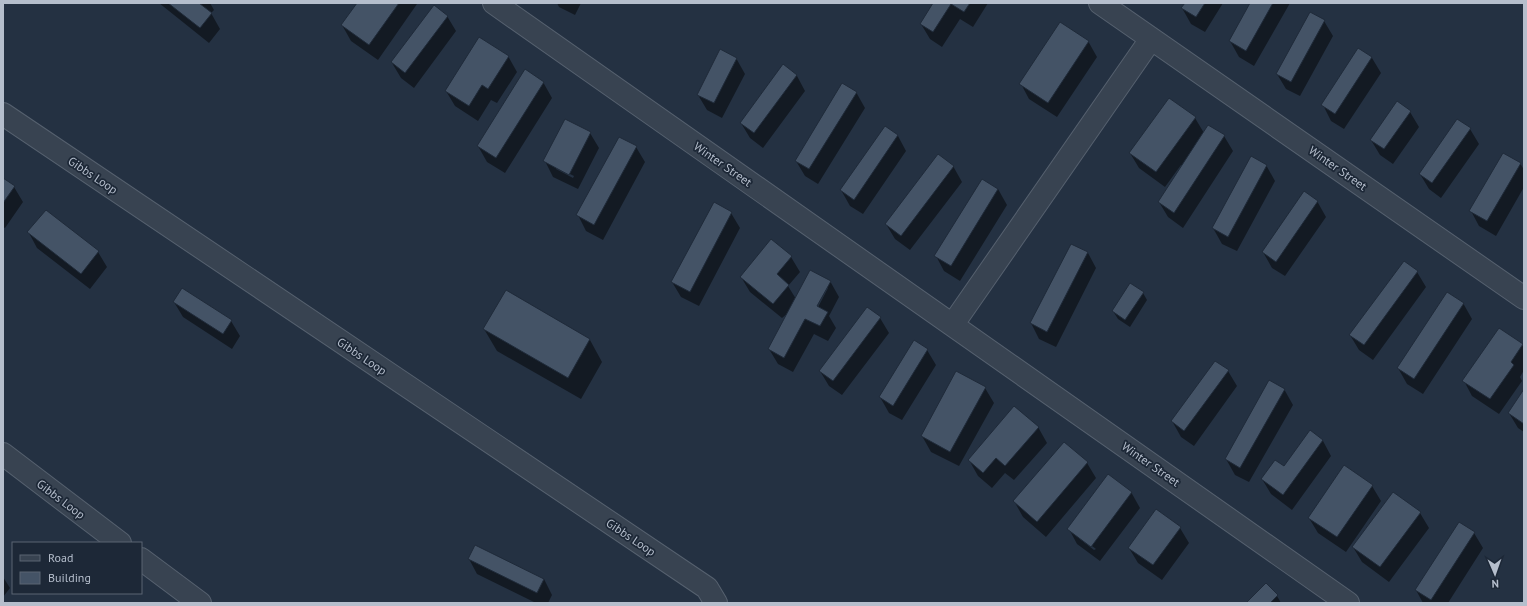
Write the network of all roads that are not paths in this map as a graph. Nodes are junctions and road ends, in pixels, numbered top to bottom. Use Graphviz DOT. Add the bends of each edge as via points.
graph roads {
  1 [pos="494,3"];
  2 [pos="1100,3"];
  3 [pos="1151,39"];
  4 [pos="3,114"];
  5 [pos="1524,298"];
  6 [pos="953,324"];
  7 [pos="3,454"];
  8 [pos="119,542"];
  9 [pos="142,560"];
  10 [pos="200,603"];
  11 [pos="716,603"];
  12 [pos="1348,603"];
  1 -- 6 [label="street, Winter Street"];
  2 -- 3 [label="street, Winter Street"];
  3 -- 5 [label="street, Winter Street"];
  3 -- 6 [label="street"];
  4 -- 11 [label="street, Gibbs Loop" via="707,588"];
  6 -- 12 [label="street, Winter Street"];
  7 -- 8 [label="street, Gibbs Loop"];
  9 -- 10 [label="street"];
}
